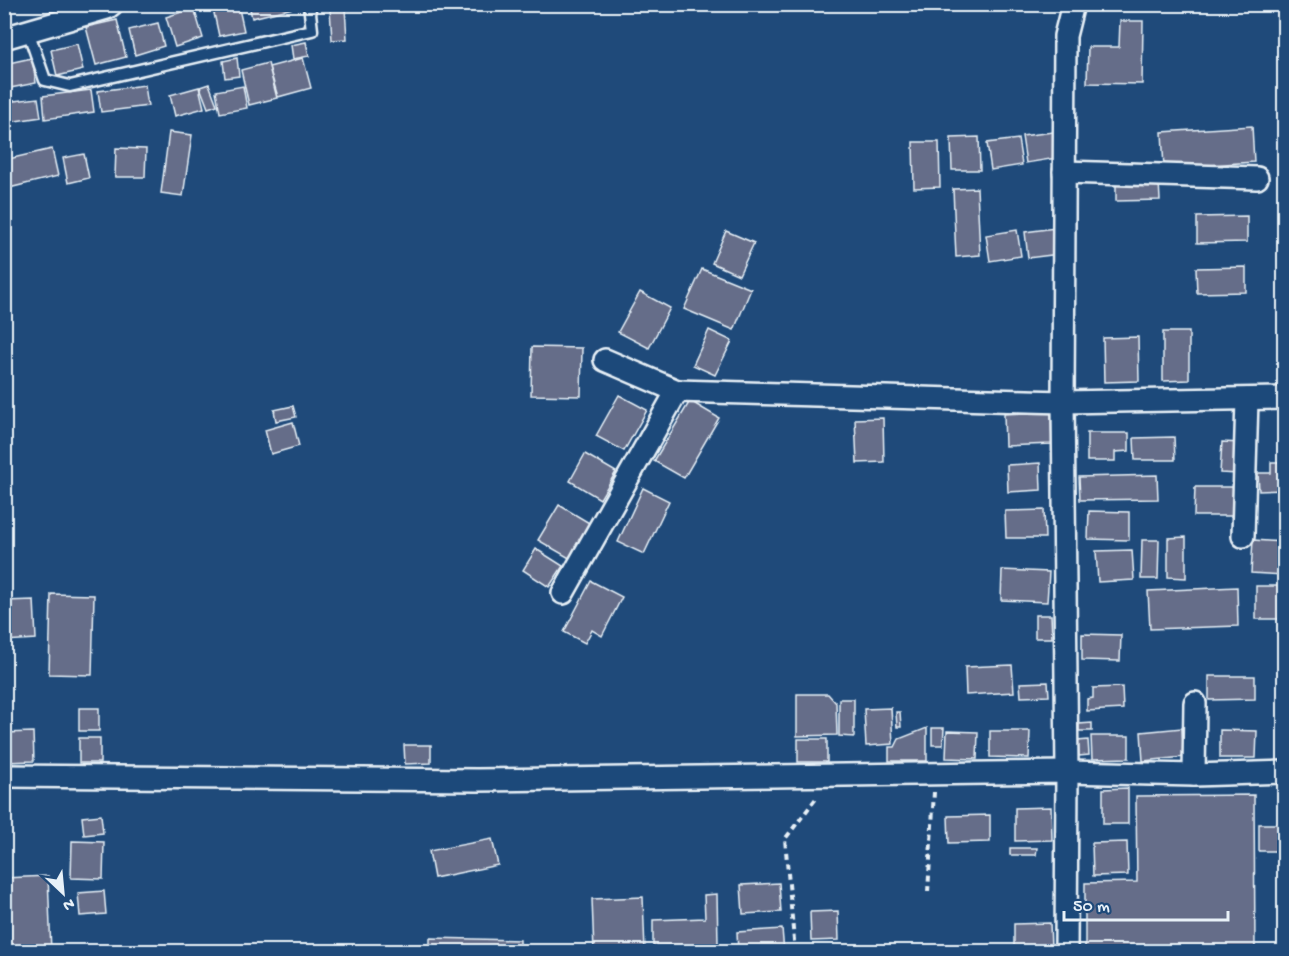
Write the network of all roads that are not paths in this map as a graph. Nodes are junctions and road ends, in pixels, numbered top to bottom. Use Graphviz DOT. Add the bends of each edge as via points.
graph roads {
  1 [pos="112,4"];
  2 [pos="309,4"];
  3 [pos="1073,4"];
  4 [pos="28,31"];
  5 [pos="4,38"];
  6 [pos="1064,172"];
  7 [pos="1257,178"];
  8 [pos="605,360"];
  9 [pos="677,392"];
  10 [pos="1284,398"];
  11 [pos="1247,399"];
  12 [pos="1064,402"];
  13 [pos="1244,536"];
  14 [pos="563,593"];
  15 [pos="1195,703"];
  16 [pos="1067,772"];
  17 [pos="1284,772"];
  18 [pos="1194,775"];
  19 [pos="4,776"];
  20 [pos="1066,951"];
  1 -- 4 [label="street"];
  2 -- 4 [label="lane" via="312,30 70,86 45,80"];
  3 -- 6 [label="street" via="1065,36"];
  4 -- 5 [label="street"];
  6 -- 7 [label="street"];
  6 -- 12 [label="street"];
  8 -- 9 [label="street"];
  9 -- 12 [label="street"];
  9 -- 14 [label="street"];
  10 -- 11 [label="street"];
  11 -- 12 [label="street"];
  11 -- 13 [label="street"];
  12 -- 16 [label="street"];
  15 -- 18 [label="street"];
  16 -- 18 [label="street"];
  16 -- 19 [label="street" via="477,780"];
  16 -- 20 [label="street"];
  17 -- 18 [label="street"];
}
